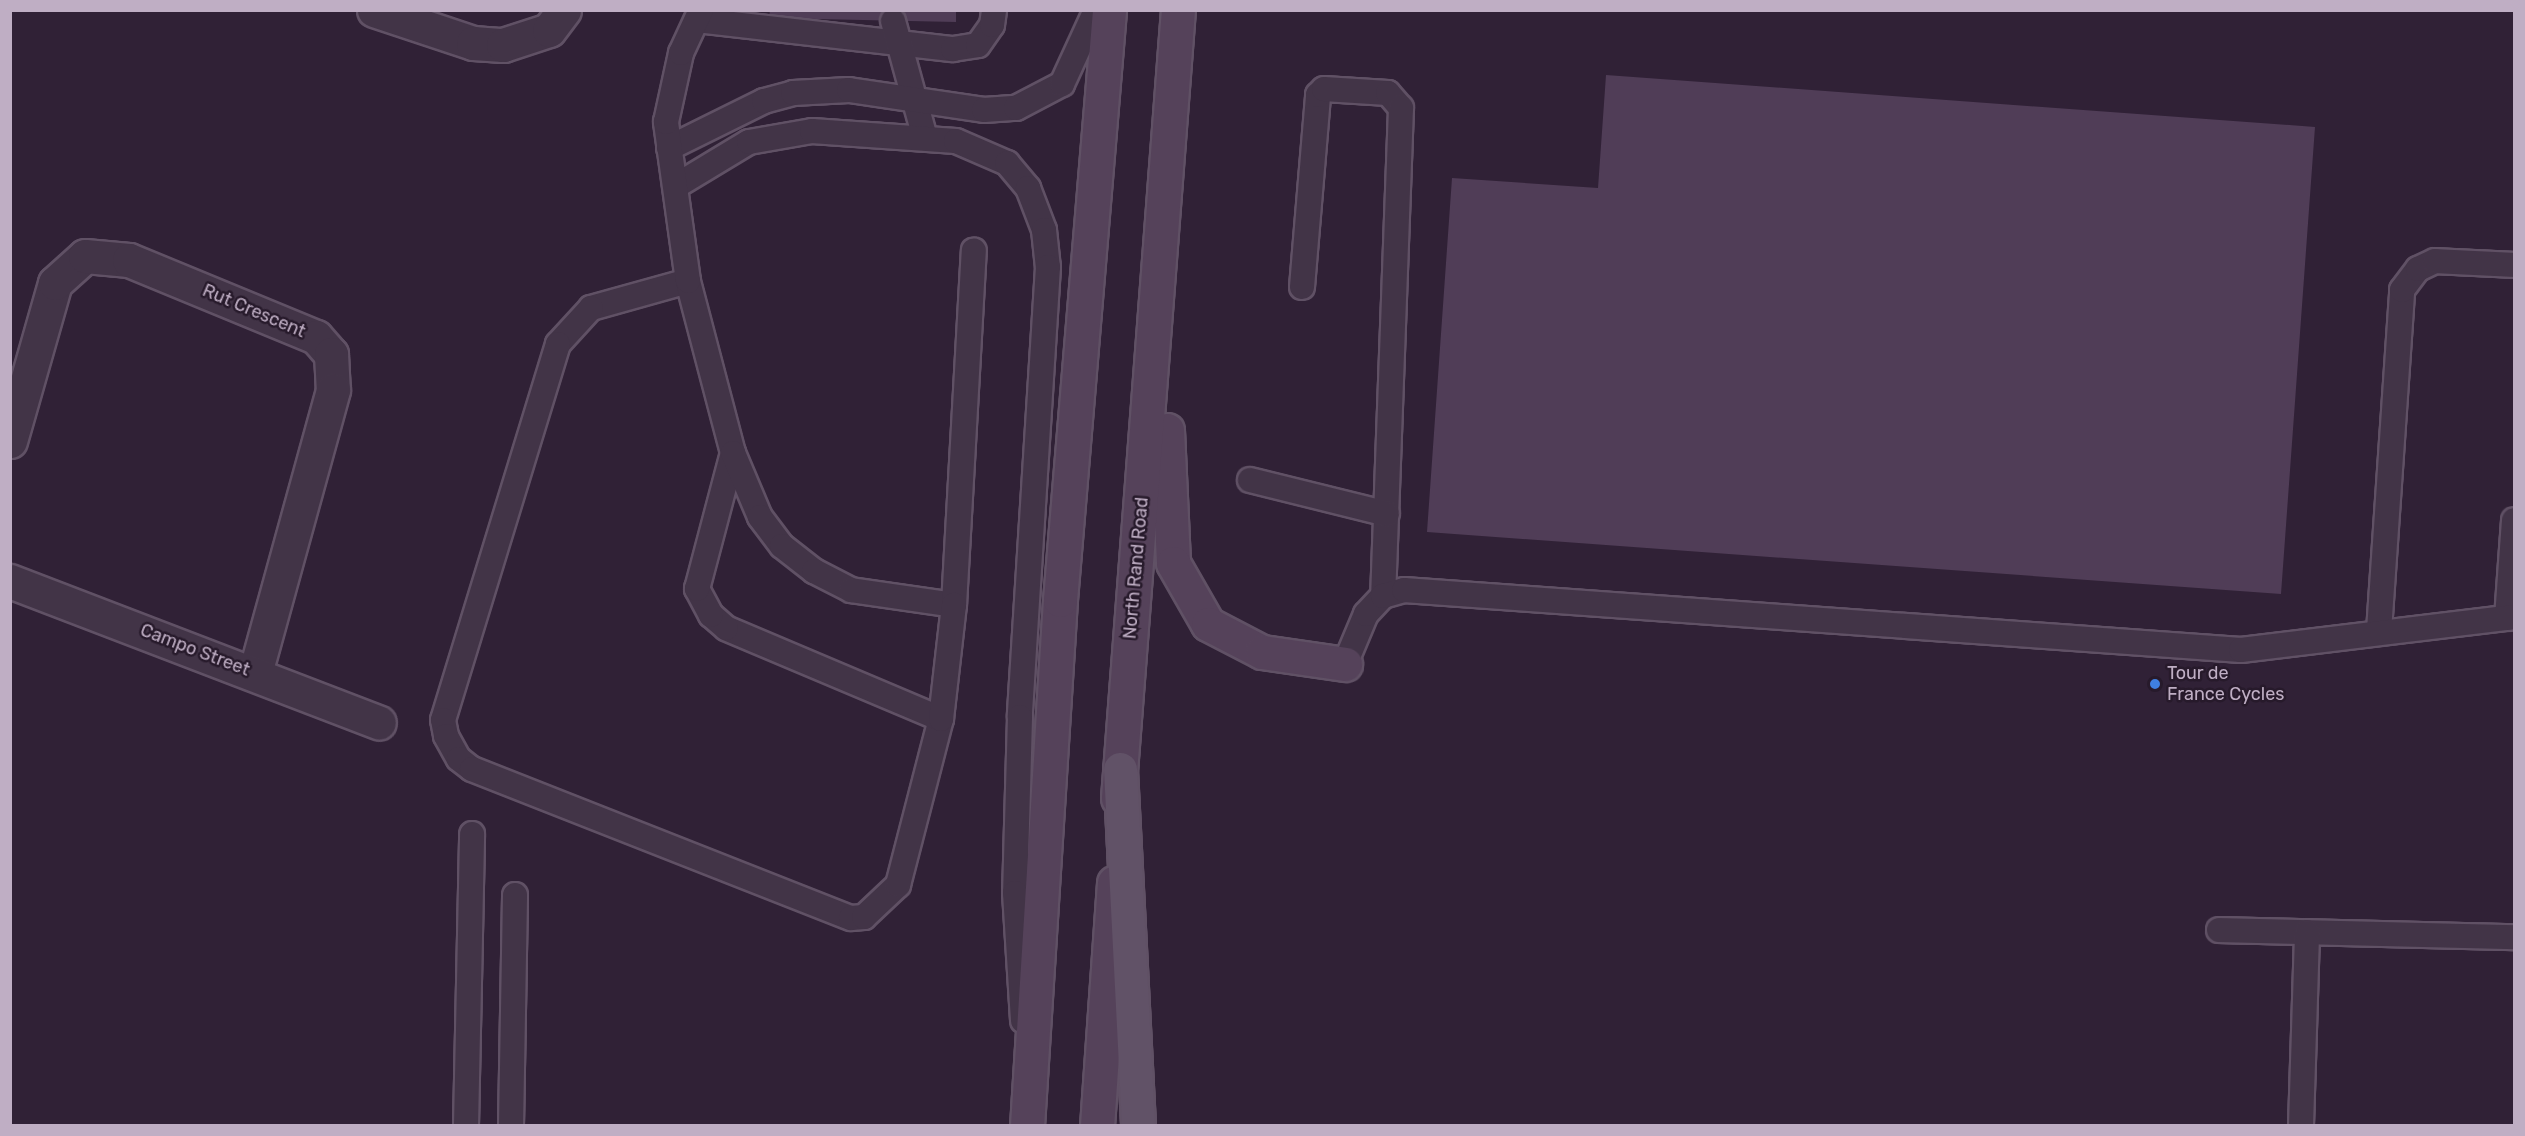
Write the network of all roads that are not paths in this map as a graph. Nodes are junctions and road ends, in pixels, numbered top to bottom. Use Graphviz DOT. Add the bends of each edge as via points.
graph roads {
  1 [pos="374,10"];
  2 [pos="564,10"];
  3 [pos="994,10"];
  4 [pos="1096,10"];
  5 [pos="1109,10"];
  6 [pos="1178,10"];
  7 [pos="699,15"];
  8 [pos="895,32"];
  9 [pos="912,98"];
  10 [pos="925,138"];
  11 [pos="669,148"];
  12 [pos="676,186"];
  13 [pos="974,251"];
  14 [pos="1161,251"];
  15 [pos="2514,265"];
  16 [pos="688,281"];
  17 [pos="1302,287"];
  18 [pos="10,441"];
  19 [pos="733,453"];
  20 [pos="1251,480"];
  21 [pos="1387,514"];
  22 [pos="2514,527"];
  23 [pos="10,581"];
  24 [pos="1383,596"];
  25 [pos="954,605"];
  26 [pos="2511,618"];
  27 [pos="2379,631"];
  28 [pos="1345,664"];
  29 [pos="255,673"];
  30 [pos="941,719"];
  31 [pos="379,723"];
  32 [pos="1120,769"];
  33 [pos="471,834"];
  34 [pos="515,895"];
  35 [pos="2219,930"];
  36 [pos="2307,932"];
  37 [pos="2514,937"];
  38 [pos="1030,1071"];
  39 [pos="466,1125"];
  40 [pos="511,1125"];
  41 [pos="1027,1125"];
  42 [pos="1097,1125"];
  43 [pos="1138,1125"];
  44 [pos="2301,1125"];
  1 -- 2 [label="street" via="473,43 503,45 549,30"];
  3 -- 8 [label="lane" via="992,25 978,45 953,49"];
  4 -- 9 [label="lane" via="1076,62 1062,84 1043,97 1016,108 984,110"];
  5 -- 38 [label="main road" via="1060,600"];
  6 -- 14 [label="main road, North Rand Road"];
  7 -- 8 [label="lane"];
  7 -- 11 [label="lane" via="670,93"];
  8 -- 9 [label="lane"];
  9 -- 10 [label="lane"];
  9 -- 11 [label="lane" via="849,90 793,93 764,101"];
  10 -- 12 [label="lane" via="779,133 749,142"];
  10 -- 38 [label="lane" via="956,141 1007,163 1028,188 1044,230 1048,267 1015,893 1019,988"];
  11 -- 12 [label="lane"];
  12 -- 16 [label="lane"];
  13 -- 25 [label="lane"];
  14 -- 28 [label="main road" via="1166,505 1173,563 1208,624 1237,642 1296,660"];
  14 -- 32 [label="main road, North Rand Road"];
  15 -- 27 [label="lane" via="2435,261 2418,269 2402,290"];
  16 -- 19 [label="lane"];
  16 -- 30 [label="lane" via="591,308 558,344 443,720 459,759 858,918 873,911 898,885"];
  17 -- 21 [label="lane" via="1318,95 1324,89 1388,93 1401,108"];
  18 -- 29 [label="street, Rut Crescent" via="55,283 85,256 129,260 316,337 331,354 333,390"];
  19 -- 25 [label="lane" via="760,517 782,546 814,571 851,590"];
  19 -- 30 [label="lane" via="697,589 711,615 726,628"];
  20 -- 21 [label="lane"];
  21 -- 24 [label="lane"];
  22 -- 26 [label="lane"];
  23 -- 29 [label="street, Campo Street"];
  24 -- 27 [label="lane" via="1429,590 2241,650"];
  24 -- 28 [label="lane" via="1366,614"];
  25 -- 30 [label="lane"];
  26 -- 27 [label="lane"];
  29 -- 31 [label="street, Campo Street"];
  32 -- 42 [label="main road, North Rand Road"];
  32 -- 43 [label="main road"];
  33 -- 39 [label="lane"];
  34 -- 40 [label="lane"];
  35 -- 36 [label="lane"];
  36 -- 37 [label="lane"];
  36 -- 44 [label="lane"];
  38 -- 41 [label="main road"];
}
